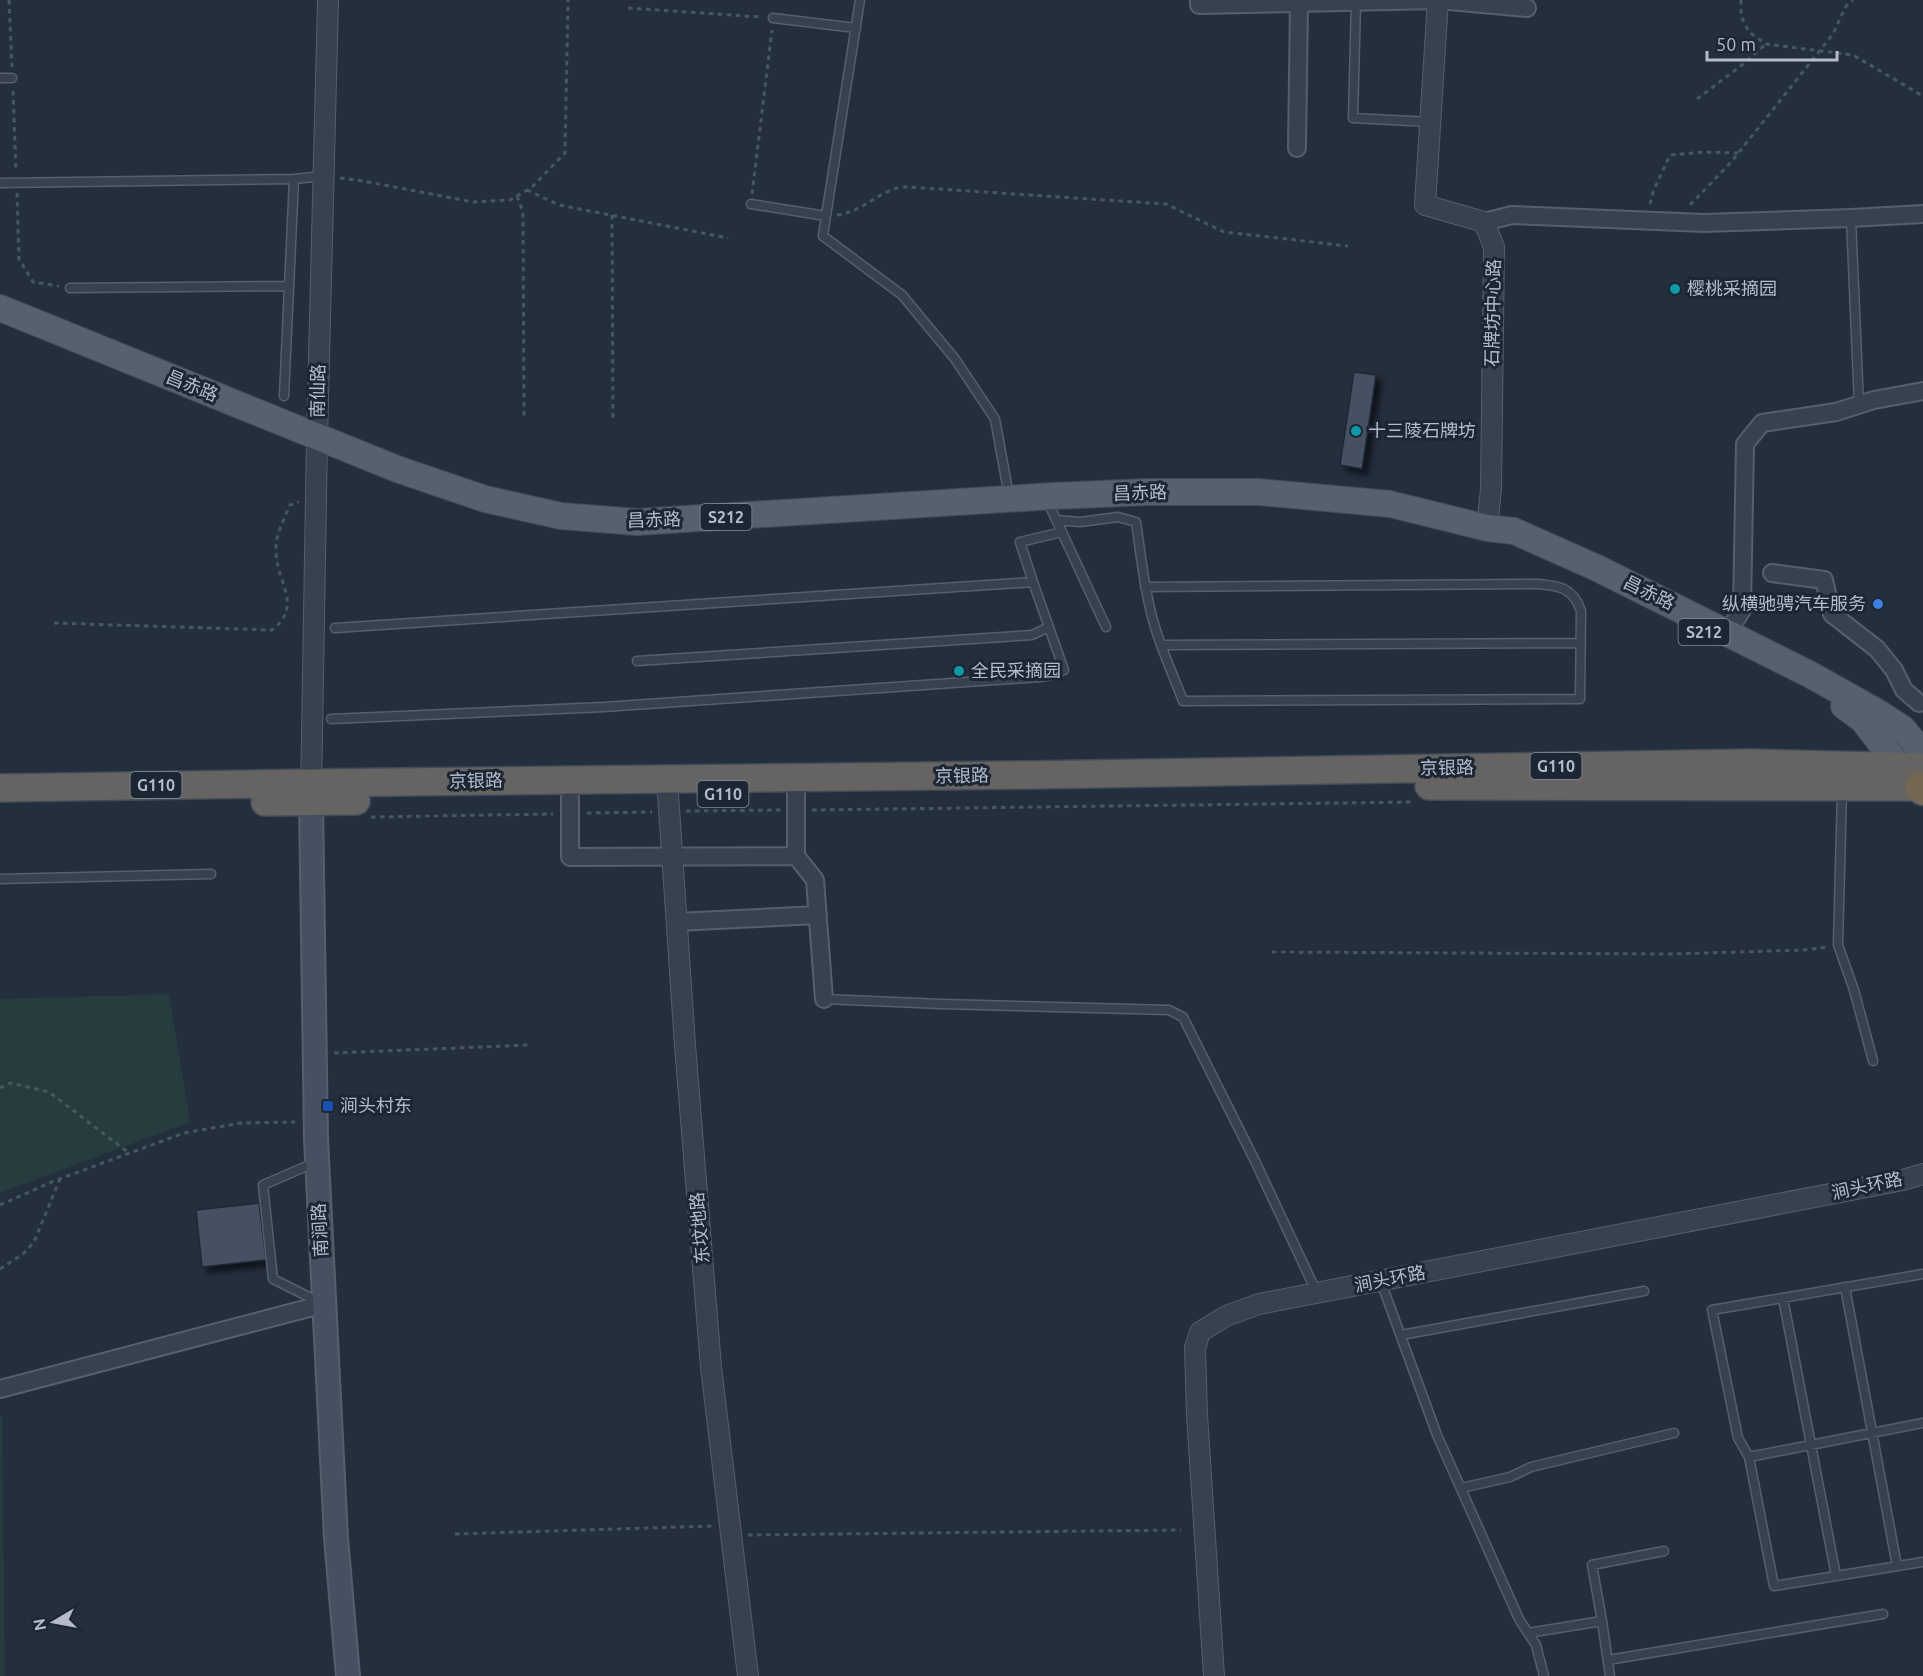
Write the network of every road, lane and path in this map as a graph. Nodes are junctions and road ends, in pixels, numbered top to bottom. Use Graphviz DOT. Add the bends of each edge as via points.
graph roads {
  1 [pos="9,0"];
  2 [pos="328,0"];
  3 [pos="568,0"];
  4 [pos="860,0"];
  5 [pos="1199,0"];
  6 [pos="1438,0"];
  7 [pos="1741,0"];
  8 [pos="1852,0"];
  9 [pos="1356,1"];
  10 [pos="1294,2"];
  11 [pos="628,8"];
  12 [pos="1527,8"];
  13 [pos="773,18"];
  14 [pos="856,28"];
  15 [pos="1766,44"];
  16 [pos="1819,51"];
  17 [pos="0,78"];
  18 [pos="12,78"];
  19 [pos="1923,96"];
  20 [pos="1697,99"];
  21 [pos="1430,122"];
  22 [pos="1297,148"];
  23 [pos="1738,153"];
  24 [pos="324,176"];
  25 [pos="294,179"];
  26 [pos="0,183"];
  27 [pos="16,183"];
  28 [pos="527,190"];
  29 [pos="517,196"];
  30 [pos="751,204"];
  31 [pos="1923,214"];
  32 [pos="612,215"];
  33 [pos="826,216"];
  34 [pos="1851,218"];
  35 [pos="1645,220"];
  36 [pos="1484,222"];
  37 [pos="1675,222"];
  38 [pos="728,238"];
  39 [pos="1348,246"];
  40 [pos="289,286"];
  41 [pos="70,288"];
  42 [pos="0,308"];
  43 [pos="1923,391"];
  44 [pos="284,396"];
  45 [pos="1859,405"];
  46 [pos="524,419"];
  47 [pos="614,422"];
  48 [pos="317,437"];
  49 [pos="1046,497"];
  50 [pos="1010,499"];
  51 [pos="316,502"];
  52 [pos="1056,520"];
  53 [pos="1487,528"];
  54 [pos="1062,532"];
  55 [pos="1772,573"];
  56 [pos="1033,582"];
  57 [pos="1145,587"];
  58 [pos="54,623"];
  59 [pos="1049,627"];
  60 [pos="1106,627"];
  61 [pos="335,628"];
  62 [pos="1728,632"];
  63 [pos="1581,643"];
  64 [pos="1161,645"];
  65 [pos="637,661"];
  66 [pos="1921,699"];
  67 [pos="331,719"];
  68 [pos="1903,729"];
  69 [pos="1923,753"];
  70 [pos="1918,780"];
  71 [pos="1842,787"];
  72 [pos="0,788"];
  73 [pos="1192,788"];
  74 [pos="1136,789"];
  75 [pos="311,792"];
  76 [pos="668,795"];
  77 [pos="796,801"];
  78 [pos="0,805"];
  79 [pos="570,805"];
  80 [pos="367,817"];
  81 [pos="672,856"];
  82 [pos="796,856"];
  83 [pos="211,874"];
  84 [pos="0,879"];
  85 [pos="818,915"];
  86 [pos="676,922"];
  87 [pos="1838,945"];
  88 [pos="1272,952"];
  89 [pos="824,999"];
  90 [pos="529,1045"];
  91 [pos="314,1053"];
  92 [pos="1873,1061"];
  93 [pos="0,1088"];
  94 [pos="315,1121"];
  95 [pos="129,1153"];
  96 [pos="317,1162"];
  97 [pos="1923,1174"];
  98 [pos="60,1179"];
  99 [pos="0,1205"];
  100 [pos="0,1269"];
  101 [pos="1923,1274"];
  102 [pos="1381,1281"];
  103 [pos="1845,1287"];
  104 [pos="1644,1291"];
  105 [pos="1317,1293"];
  106 [pos="1783,1298"];
  107 [pos="324,1304"];
  108 [pos="1401,1335"];
  109 [pos="0,1389"];
  110 [pos="1923,1423"];
  111 [pos="1674,1433"];
  112 [pos="1872,1433"];
  113 [pos="1811,1445"];
  114 [pos="1749,1457"];
  115 [pos="1461,1488"];
  116 [pos="731,1530"];
  117 [pos="1181,1530"];
  118 [pos="455,1534"];
  119 [pos="1664,1551"];
  120 [pos="1923,1562"];
  121 [pos="1897,1566"];
  122 [pos="1836,1576"];
  123 [pos="1883,1614"];
  124 [pos="1602,1621"];
  125 [pos="1528,1633"];
  126 [pos="1608,1660"];
  127 [pos="348,1676"];
  128 [pos="748,1676"];
  129 [pos="1214,1676"];
  130 [pos="1544,1676"];
  131 [pos="1610,1676"];
  1 -- 18 [label="path"];
  2 -- 24 [label="street, 南仙路"];
  3 -- 28 [label="path" via="565,153"];
  4 -- 14 [label="lane"];
  5 -- 10 [label="street" via="1199,5"];
  6 -- 9 [label="street"];
  6 -- 12 [label="street"];
  6 -- 21 [label="street"];
  7 -- 15 [label="path" via="1741,16 1749,32"];
  8 -- 16 [label="path"];
  9 -- 10 [label="street"];
  9 -- 21 [label="lane" via="1353,118"];
  10 -- 22 [label="street"];
  11 -- 13 [label="path"];
  13 -- 14 [label="lane"];
  13 -- 30 [label="path"];
  14 -- 33 [label="lane"];
  15 -- 16 [label="path"];
  15 -- 20 [label="path"];
  16 -- 19 [label="path" via="1853,55"];
  16 -- 23 [label="path"];
  17 -- 18 [label="lane"];
  18 -- 27 [label="path"];
  21 -- 36 [label="street" via="1425,206"];
  23 -- 35 [label="path" via="1670,155"];
  23 -- 37 [label="path"];
  24 -- 25 [label="lane"];
  24 -- 29 [label="path" via="473,202 510,200"];
  24 -- 48 [label="street, 南仙路"];
  25 -- 27 [label="lane"];
  25 -- 40 [label="lane"];
  26 -- 27 [label="lane"];
  27 -- 41 [label="path" via="19,259 33,282"];
  28 -- 29 [label="path"];
  28 -- 32 [label="path" via="559,205"];
  29 -- 46 [label="path" via="523,212"];
  30 -- 33 [label="lane"];
  31 -- 34 [label="street"];
  32 -- 38 [label="path"];
  32 -- 47 [label="path"];
  33 -- 39 [label="path" via="844,214 894,188 908,187 1166,204 1224,232"];
  33 -- 50 [label="lane" via="823,236 902,295 955,359 995,419"];
  34 -- 37 [label="street"];
  34 -- 45 [label="lane"];
  35 -- 36 [label="street" via="1512,215"];
  35 -- 37 [label="street"];
  36 -- 53 [label="street, 石牌坊中心路" via="1494,248 1491,489"];
  40 -- 41 [label="lane"];
  40 -- 44 [label="lane"];
  42 -- 48 [label="main road, 昌赤路 / S212"];
  43 -- 45 [label="street"];
  45 -- 62 [label="street" via="1762,423 1745,444 1742,610"];
  48 -- 50 [label="main road, 昌赤路 / S212" via="485,499 561,516 637,522"];
  48 -- 51 [label="street, 南仙路"];
  49 -- 50 [label="main road, 昌赤路 / S212"];
  49 -- 52 [label="lane"];
  49 -- 53 [label="main road, 昌赤路 / S212" via="1259,492 1390,504"];
  51 -- 58 [label="path" via="290,505 279,531 276,562 288,607 282,621 272,630"];
  51 -- 75 [label="street, 南仙路"];
  52 -- 54 [label="lane"];
  52 -- 57 [label="lane" via="1080,522 1119,517 1136,522"];
  53 -- 62 [label="main road, 昌赤路 / S212" via="1514,531"];
  53 -- 70 [label="main road, 昌赤路 / S212" via="1627,592 1839,703 1863,720"];
  54 -- 56 [label="lane" via="1020,542"];
  54 -- 60 [label="lane"];
  55 -- 66 [label="street" via="1824,580 1832,614 1877,649 1904,690"];
  56 -- 59 [label="lane"];
  56 -- 61 [label="lane"];
  57 -- 63 [label="lane" via="1560,586 1577,598"];
  57 -- 64 [label="lane"];
  59 -- 65 [label="lane" via="1032,635"];
  59 -- 67 [label="lane" via="1064,670 1040,677 604,707"];
  62 -- 68 [label="main road, 昌赤路 / S212"];
  63 -- 64 [label="lane"];
  63 -- 64 [label="lane" via="1580,699 1452,700 1183,701"];
  66 -- 68 [label="street"];
  68 -- 69 [label="main road, 昌赤路 / S212"];
  70 -- 71 [label="highway, 京银路 / G110"];
  70 -- 73 [label="highway, 京银路 / G110" via="1750,763"];
  71 -- 73 [label="highway, 京银路 / G110"];
  71 -- 87 [label="lane"];
  72 -- 75 [label="highway, 京银路 / G110"];
  73 -- 74 [label="highway, 京银路 / G110"];
  73 -- 74 [label="path"];
  74 -- 76 [label="highway, 京银路 / G110"];
  74 -- 77 [label="highway, 京银路 / G110"];
  74 -- 77 [label="path"];
  75 -- 76 [label="highway, 京银路 / G110"];
  75 -- 78 [label="highway, 京银路 / G110"];
  75 -- 79 [label="highway, 京银路 / G110"];
  75 -- 91 [label="main road, 南涧路"];
  76 -- 77 [label="highway, 京银路 / G110"];
  76 -- 77 [label="path"];
  76 -- 79 [label="highway, 京银路 / G110"];
  76 -- 79 [label="path"];
  76 -- 81 [label="street, 东坟地路"];
  77 -- 82 [label="street"];
  79 -- 80 [label="path"];
  79 -- 81 [label="street" via="570,857"];
  81 -- 82 [label="street"];
  81 -- 86 [label="street, 东坟地路"];
  82 -- 85 [label="street" via="815,879"];
  83 -- 84 [label="lane"];
  85 -- 86 [label="street"];
  85 -- 89 [label="street"];
  86 -- 116 [label="street, 东坟地路" via="711,1367"];
  87 -- 88 [label="path" via="1804,950 1671,954"];
  87 -- 92 [label="lane"];
  89 -- 105 [label="lane" via="1169,1010 1183,1017"];
  90 -- 91 [label="path"];
  91 -- 94 [label="main road, 南涧路"];
  93 -- 95 [label="path" via="10,1083 49,1092"];
  94 -- 95 [label="path" via="241,1123 184,1133"];
  94 -- 96 [label="main road, 南涧路"];
  95 -- 98 [label="path"];
  96 -- 107 [label="main road, 南涧路"];
  96 -- 107 [label="lane" via="263,1185 273,1278"];
  97 -- 102 [label="street, 涧头环路"];
  98 -- 99 [label="path"];
  98 -- 100 [label="path" via="34,1242"];
  101 -- 103 [label="lane"];
  102 -- 105 [label="street, 涧头环路"];
  102 -- 108 [label="lane"];
  103 -- 106 [label="lane"];
  103 -- 112 [label="lane"];
  104 -- 108 [label="lane"];
  105 -- 129 [label="street, 涧头环路" via="1259,1304 1226,1316 1200,1332 1195,1348"];
  106 -- 113 [label="lane"];
  106 -- 114 [label="lane" via="1712,1310 1738,1438"];
  107 -- 109 [label="street"];
  107 -- 127 [label="main road, 南涧路" via="336,1538"];
  108 -- 115 [label="lane"];
  110 -- 112 [label="lane"];
  111 -- 115 [label="lane"];
  112 -- 113 [label="lane"];
  112 -- 121 [label="lane"];
  113 -- 114 [label="lane"];
  113 -- 122 [label="lane"];
  114 -- 122 [label="lane" via="1774,1586"];
  115 -- 125 [label="lane"];
  116 -- 117 [label="path"];
  116 -- 118 [label="path"];
  116 -- 128 [label="street, 东坟地路"];
  119 -- 124 [label="lane" via="1592,1564"];
  120 -- 121 [label="lane"];
  121 -- 122 [label="lane"];
  123 -- 126 [label="lane"];
  124 -- 125 [label="lane"];
  124 -- 126 [label="lane"];
  125 -- 130 [label="lane" via="1536,1645"];
  126 -- 131 [label="lane"];
}
